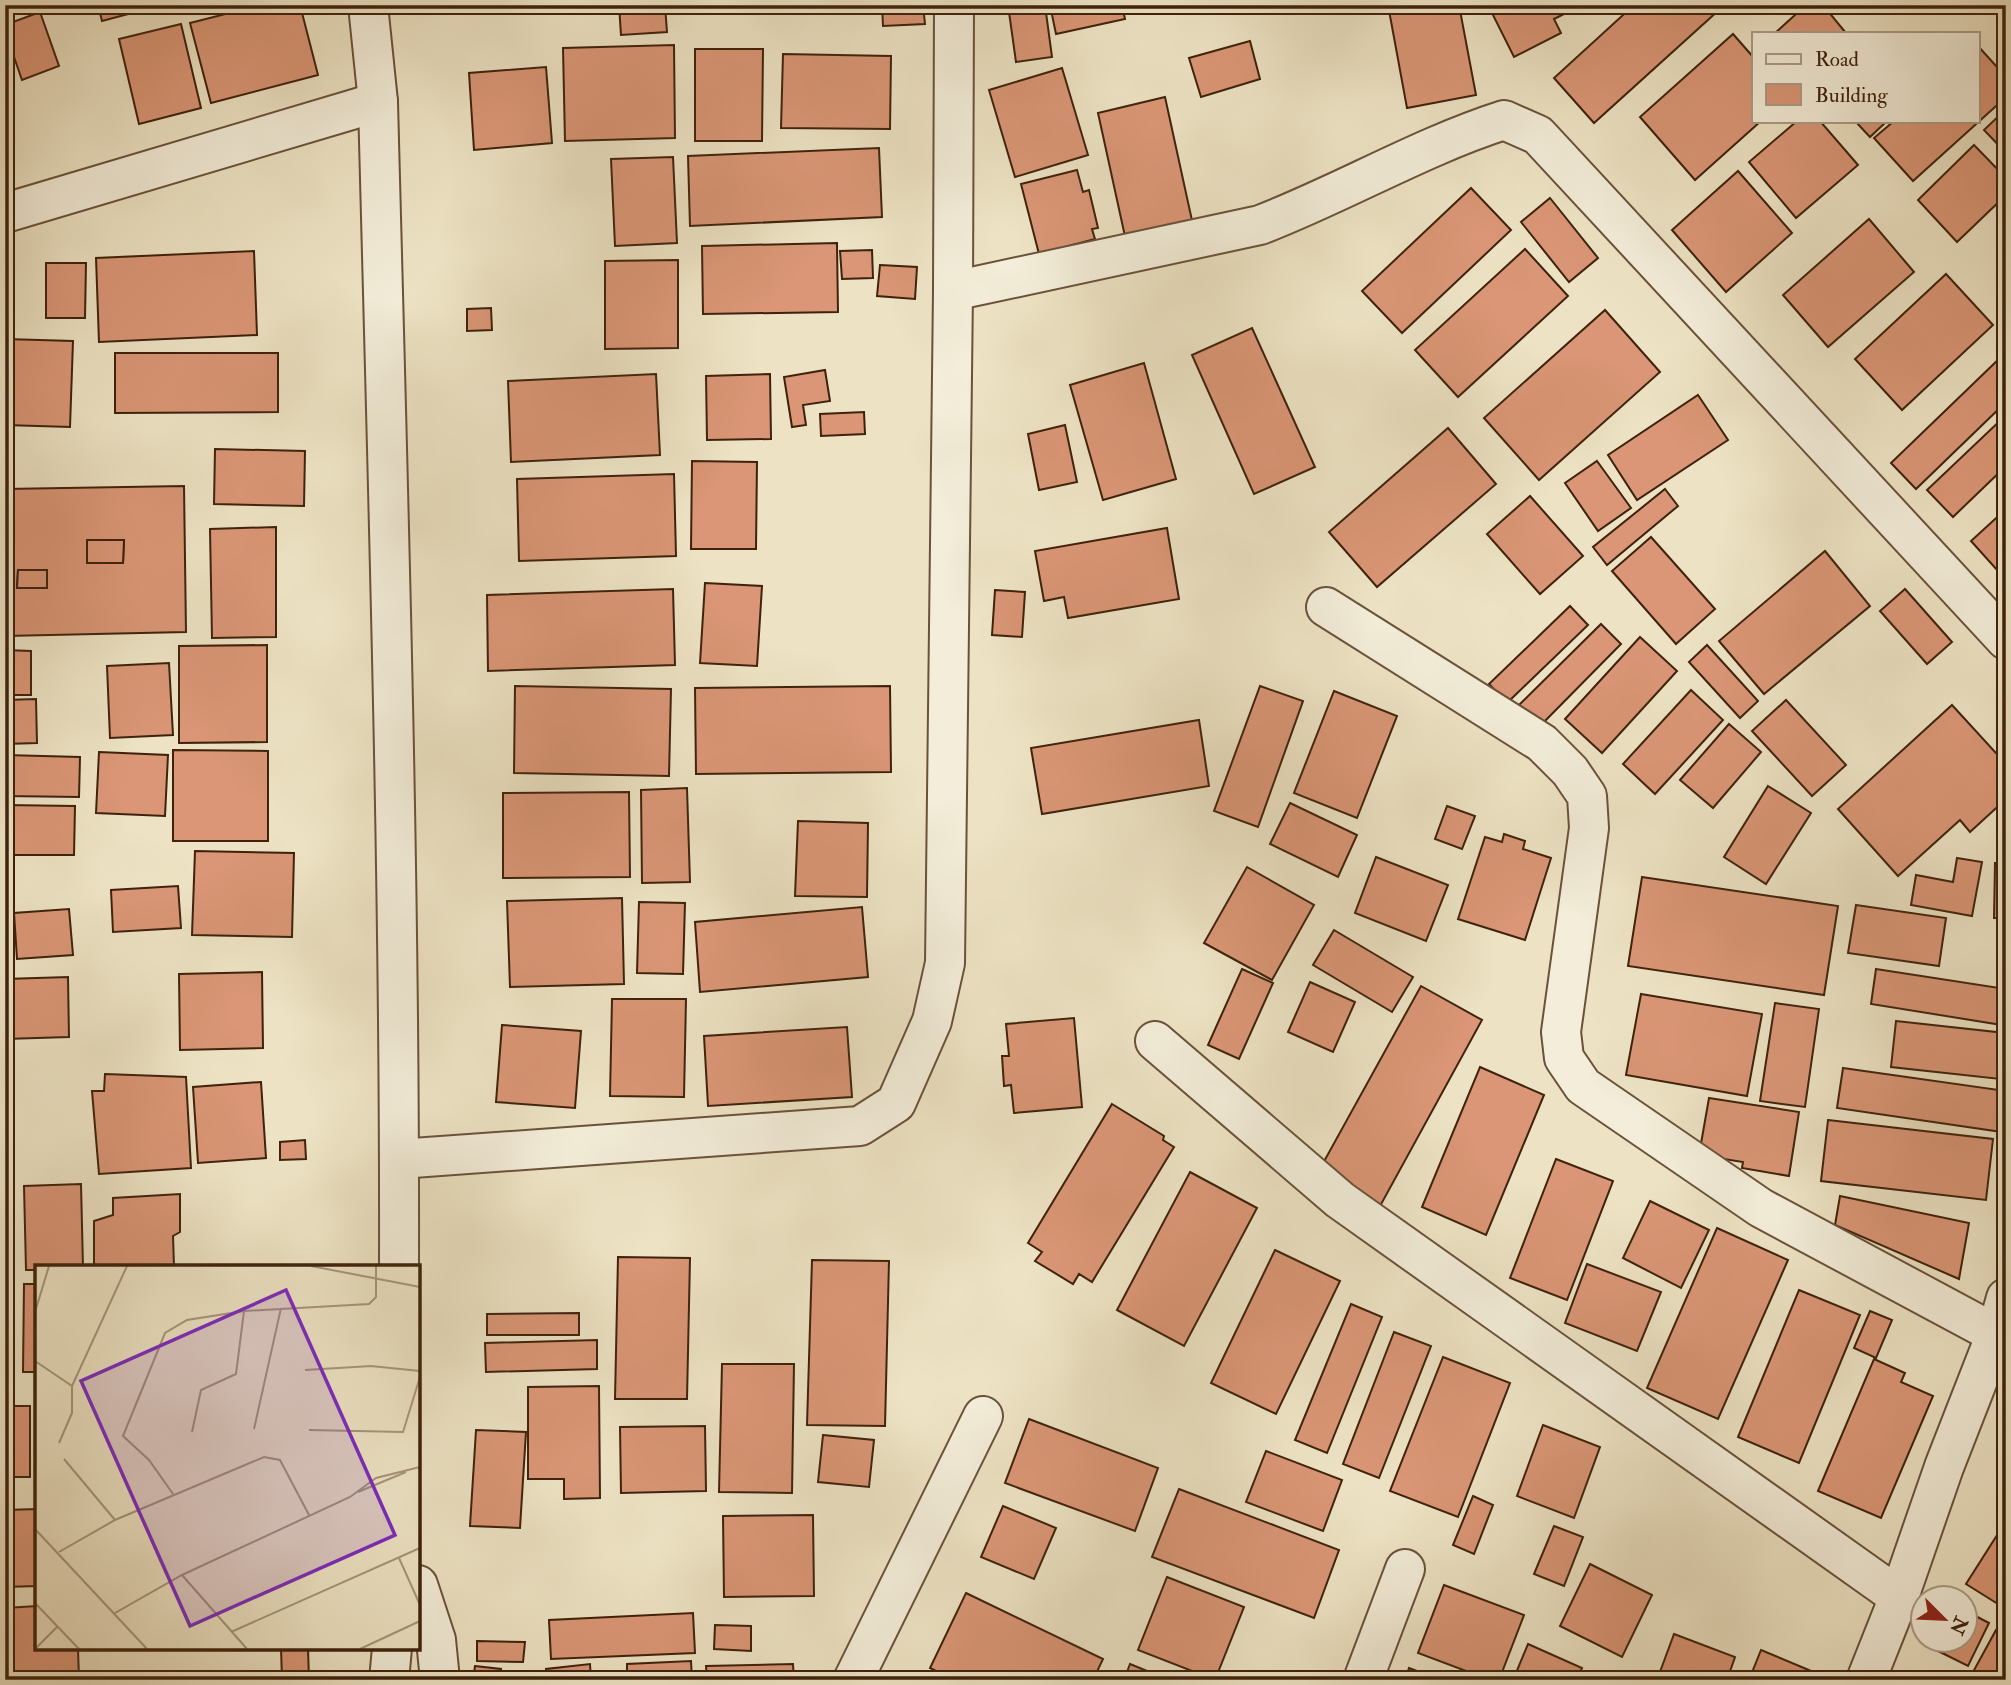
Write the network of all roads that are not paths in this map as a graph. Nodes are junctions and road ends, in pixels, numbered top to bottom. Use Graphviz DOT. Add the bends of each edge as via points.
graph roads {
  1 [pos="368,5"];
  2 [pos="954,5"];
  3 [pos="377,102"];
  4 [pos="5,213"];
  5 [pos="953,291"];
  6 [pos="1326,607"];
  7 [pos="2006,640"];
  8 [pos="1155,1041"];
  9 [pos="399,1159"];
  10 [pos="399,1265"];
  11 [pos="2001,1316"];
  12 [pos="983,1416"];
  13 [pos="1405,1569"];
  14 [pos="420,1591"];
  15 [pos="1899,1597"];
  16 [pos="392,1650"];
  17 [pos="389,1680"];
  18 [pos="440,1680"];
  19 [pos="853,1680"];
  20 [pos="1363,1680"];
  21 [pos="1866,1680"];
  1 -- 3 [label="street"];
  2 -- 5 [label="street"];
  3 -- 4 [label="street"];
  3 -- 9 [label="street"];
  5 -- 7 [label="street" via="1260,225 1504,120 1538,135"];
  5 -- 9 [label="street" via="945,963 932,1021 896,1102 860,1126"];
  6 -- 11 [label="street" via="1542,743 1587,796 1589,828 1561,1032 1564,1058 1583,1086 1761,1208"];
  8 -- 15 [label="street" via="1340,1200"];
  9 -- 10 [label="street"];
  11 -- 15 [label="street"];
  12 -- 19 [label="street"];
  13 -- 20 [label="street"];
  14 -- 18 [label="street" via="436,1640"];
  15 -- 21 [label="street"];
  16 -- 17 [label="street"];
}
